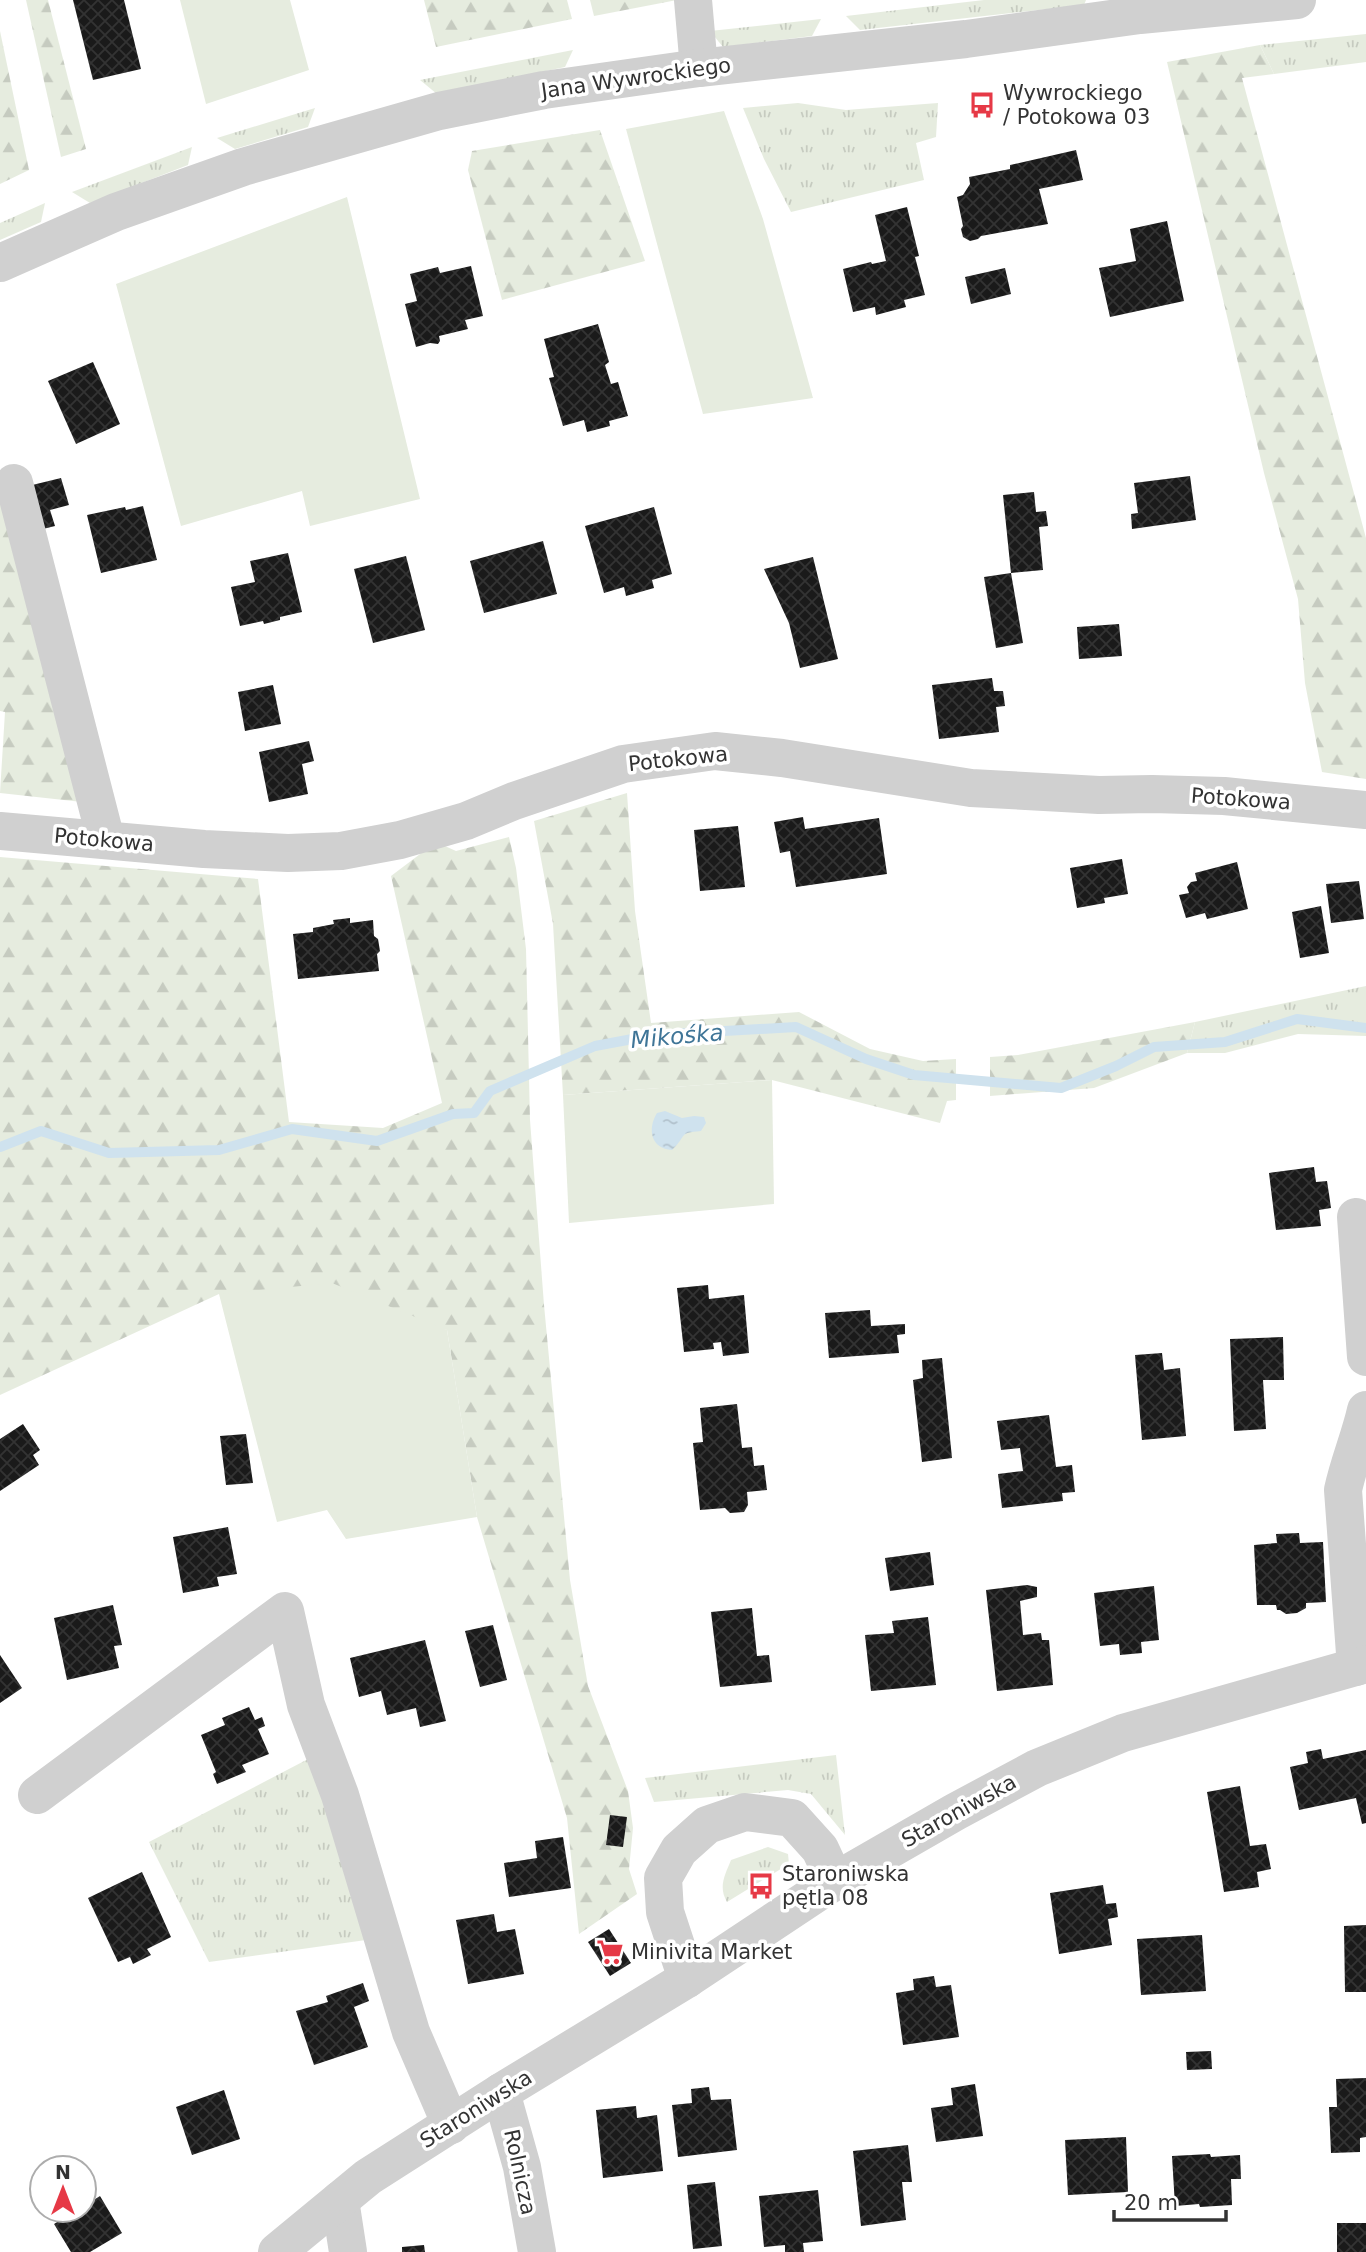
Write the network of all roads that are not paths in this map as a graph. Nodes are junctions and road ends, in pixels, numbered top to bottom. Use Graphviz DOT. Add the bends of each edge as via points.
graph roads {
  1 [pos="693,0"];
  2 [pos="1297,0"];
  3 [pos="1115,9"];
  4 [pos="699,68"];
  5 [pos="0,263"];
  6 [pos="15,483"];
  7 [pos="1366,810"];
  8 [pos="0,831"];
  9 [pos="106,840"];
  10 [pos="1356,1217"];
  11 [pos="1366,1357"];
  12 [pos="1366,1410"];
  13 [pos="1361,1665"];
  14 [pos="37,1795"];
  15 [pos="835,1881"];
  16 [pos="687,1979"];
  17 [pos="501,2092"];
  18 [pos="451,2126"];
  19 [pos="340,2200"];
  20 [pos="277,2252"];
  21 [pos="348,2252"];
  22 [pos="537,2252"];
  1 -- 4 [label="street"];
  2 -- 3 [label="street, Jana Wywrockiego"];
  3 -- 4 [label="street, Jana Wywrockiego" via="966,38"];
  4 -- 5 [label="street, Jana Wywrockiego" via="544,90 439,111 340,138 116,212"];
  6 -- 9 [label="street"];
  7 -- 9 [label="street, Potokowa" via="1224,796 983,789 715,751 623,764 466,821 341,851 276,853"];
  8 -- 9 [label="street, Potokowa"];
  10 -- 11 [label="street"];
  12 -- 13 [label="street" via="1343,1490"];
  13 -- 15 [label="street, Staroniwska" via="1123,1734 1037,1768"];
  14 -- 18 [label="street" via="285,1611 306,1705 340,1795 411,2032"];
  15 -- 16 [label="street, Staroniwska"];
  15 -- 16 [label="street" via="820,1849 792,1818 745,1812 707,1825 679,1850 663,1878 665,1912"];
  16 -- 17 [label="street, Staroniwska"];
  17 -- 18 [label="street, Staroniwska"];
  17 -- 22 [label="street, Rolnicza" via="522,2167"];
  18 -- 19 [label="street, Staroniwska"];
  19 -- 20 [label="street, Staroniwska"];
  19 -- 21 [label="street"];
}
